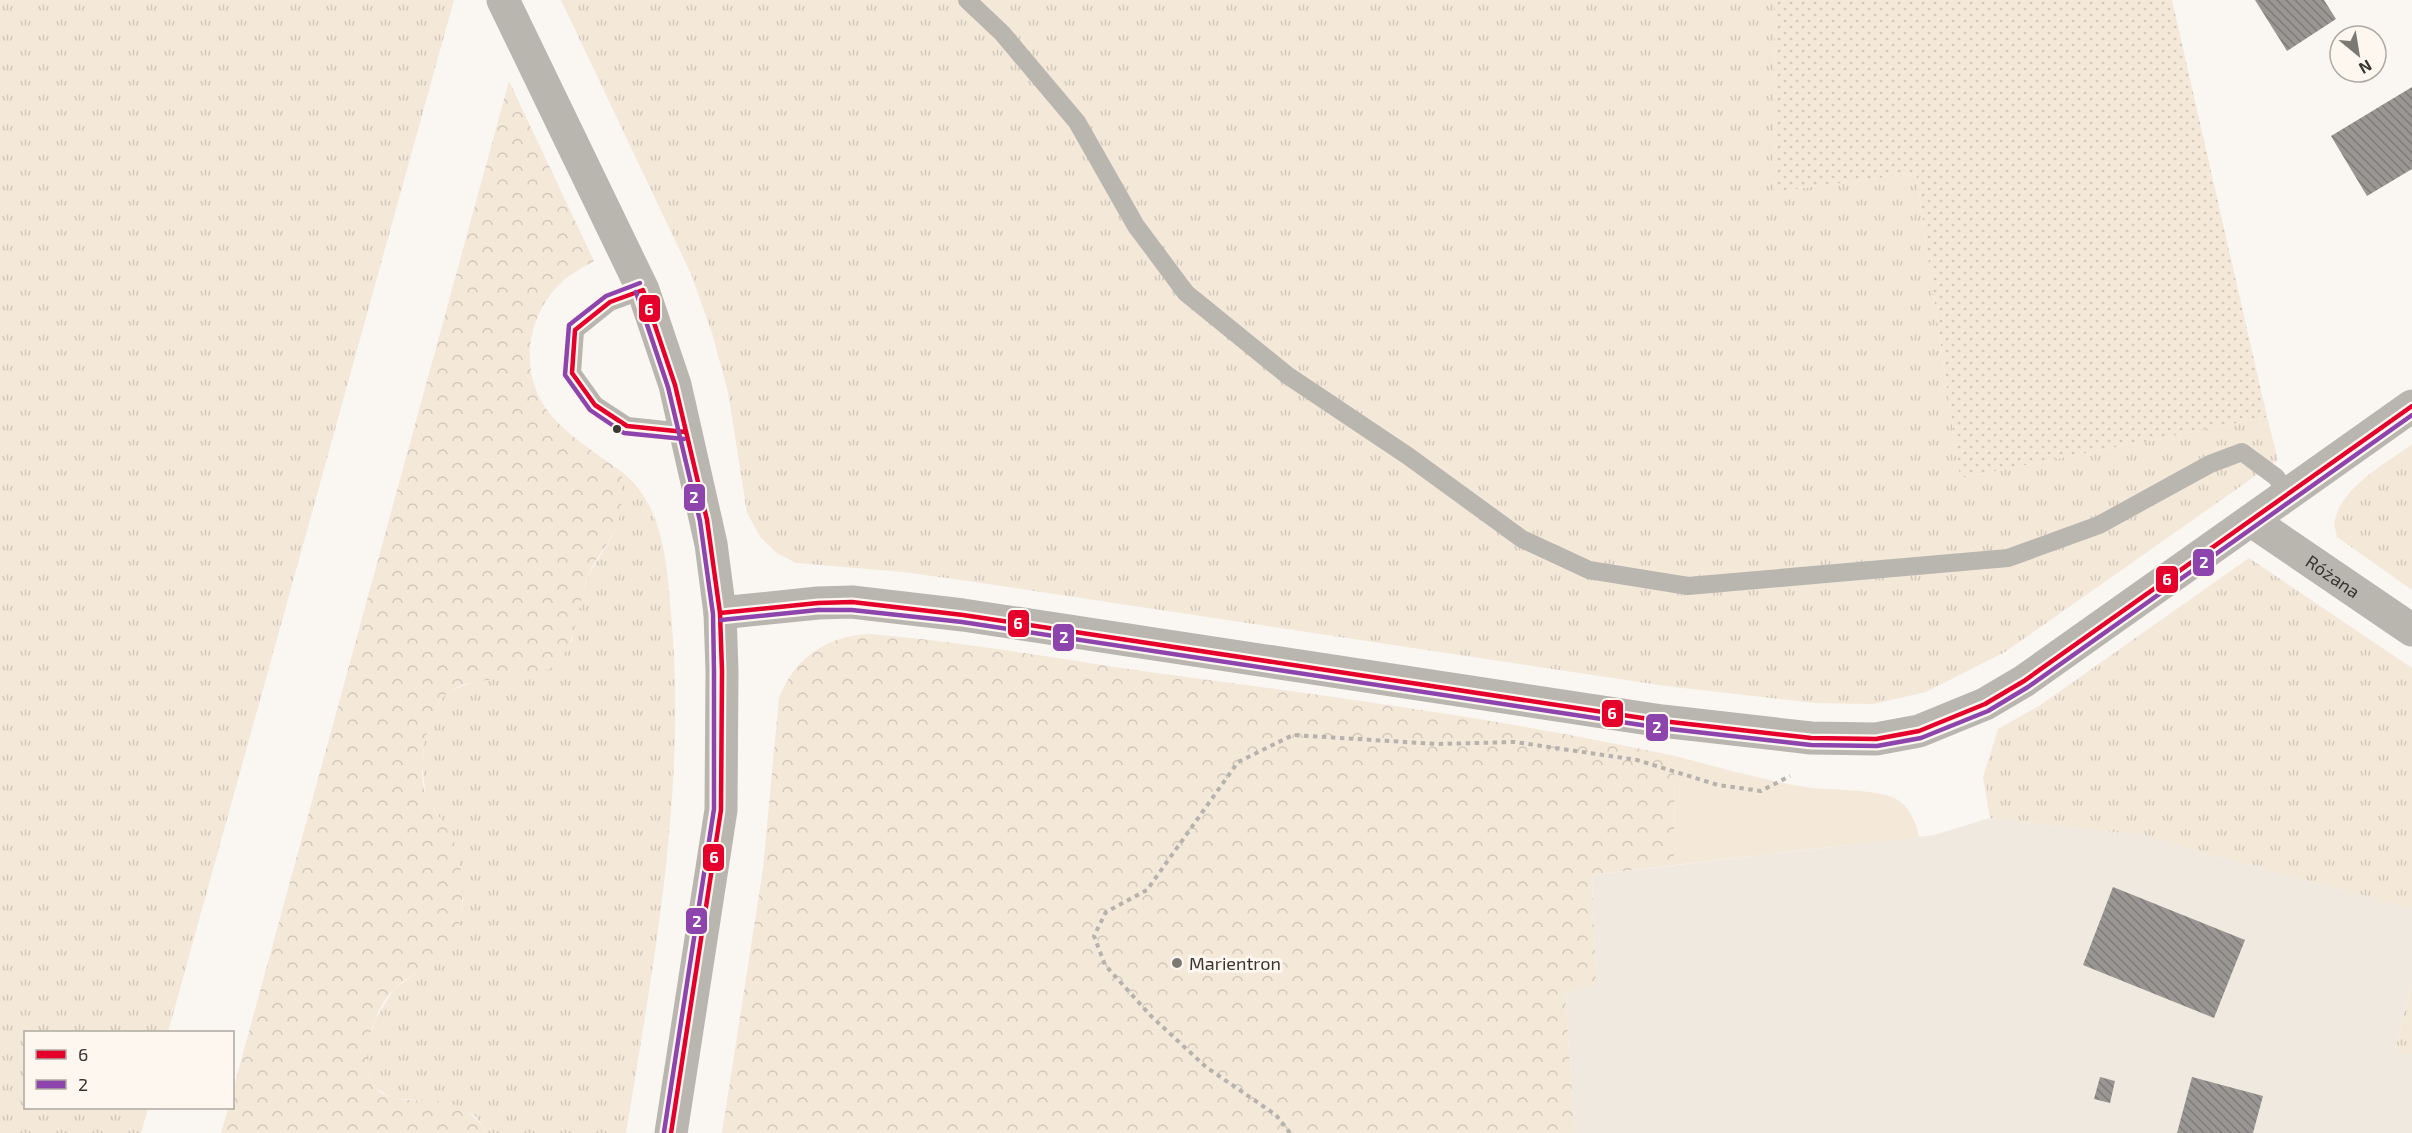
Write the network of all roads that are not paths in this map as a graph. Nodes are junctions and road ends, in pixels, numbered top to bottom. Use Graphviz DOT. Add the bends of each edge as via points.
graph roads {
  1 [pos="503,0"];
  2 [pos="966,0"];
  3 [pos="643,290"];
  4 [pos="2412,406"];
  5 [pos="685,432"];
  6 [pos="2289,495"];
  7 [pos="2252,521"];
  8 [pos="720,613"];
  9 [pos="2412,630"];
  10 [pos="671,1133"];
  1 -- 3 [label="street"];
  2 -- 6 [label="lane" via="1002,33 1077,122 1136,226 1186,293 1287,375 1522,539 1589,570 1688,586 2008,558 2099,525 2211,464 2242,452 2276,477"];
  3 -- 5 [label="street" via="675,385"];
  3 -- 5 [label="lane" via="610,302 575,330 572,373 595,405 627,426"];
  4 -- 6 [label="street"];
  5 -- 8 [label="street" via="711,544"];
  6 -- 7 [label="street"];
  7 -- 8 [label="street" via="2005,693 1938,725 1876,739 1811,738 1662,721 881,605 818,603"];
  7 -- 9 [label="street, Różana"];
  8 -- 10 [label="street" via="721,810"];
}
